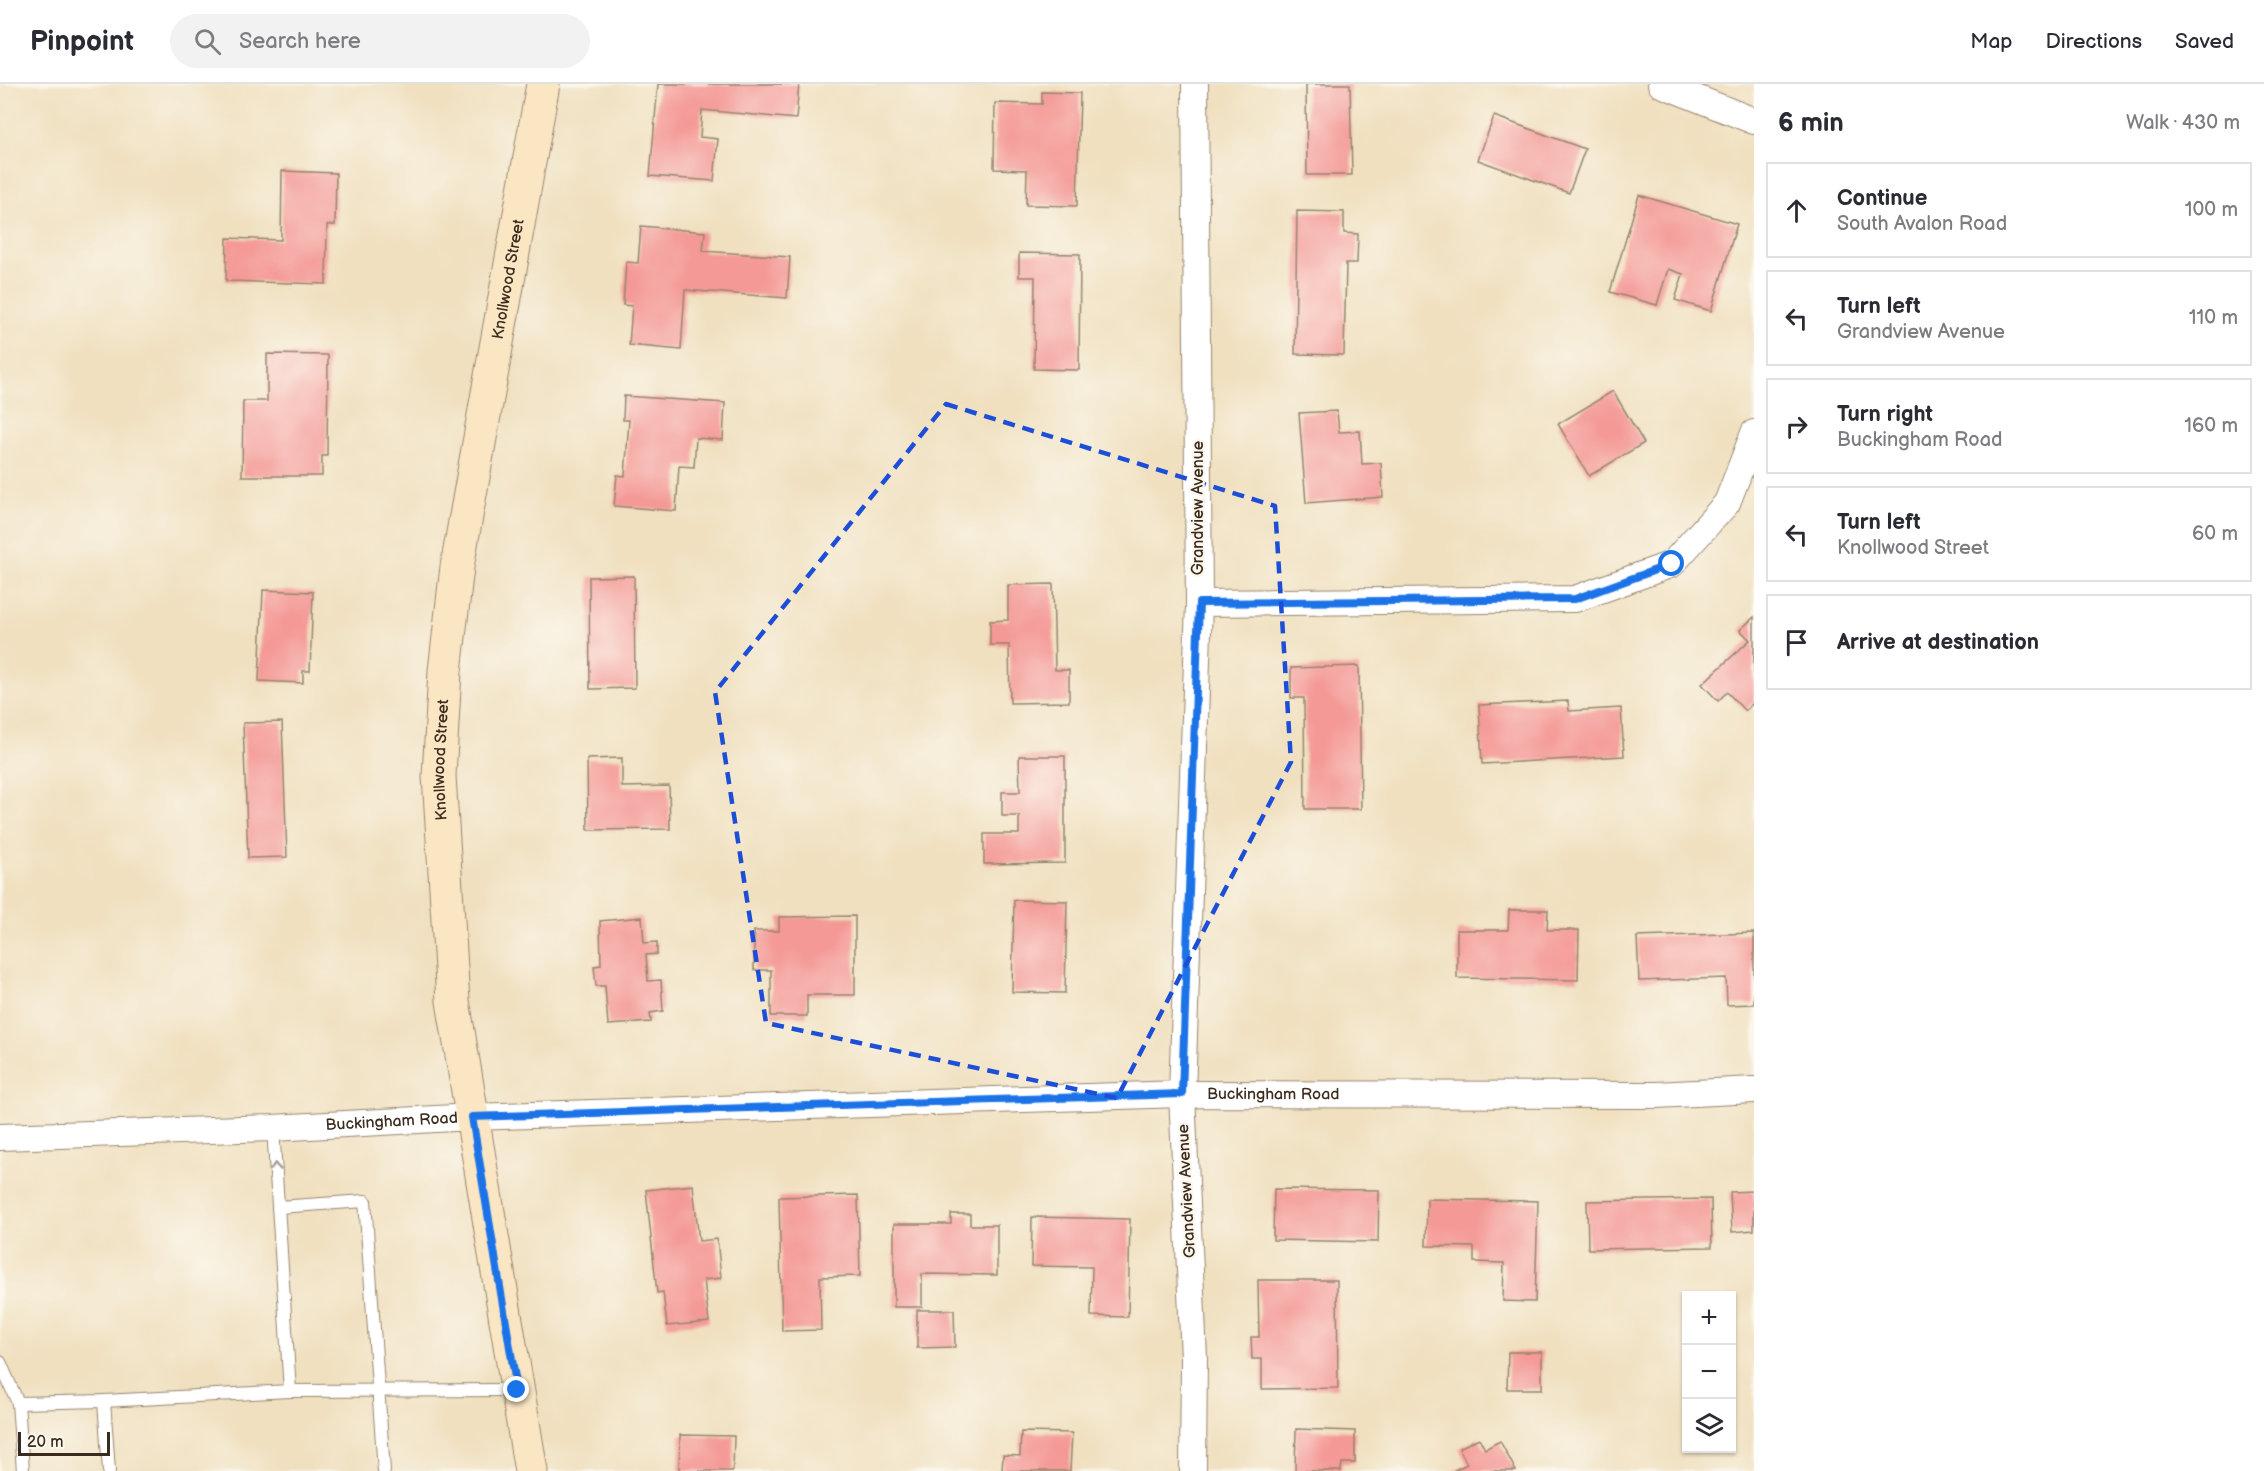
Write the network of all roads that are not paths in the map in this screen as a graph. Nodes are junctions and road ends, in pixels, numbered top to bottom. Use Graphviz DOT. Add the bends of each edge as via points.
graph roads {
  1 [pos="543,84"];
  2 [pos="1195,84"];
  3 [pos="1661,84"];
  4 [pos="1754,121"];
  5 [pos="1754,433"];
  6 [pos="1199,603"];
  7 [pos="1754,1090"];
  8 [pos="1182,1094"];
  9 [pos="472,1117"];
  10 [pos="273,1128"];
  11 [pos="0,1137"];
  12 [pos="278,1207"];
  13 [pos="0,1362"];
  14 [pos="379,1390"];
  15 [pos="517,1390"];
  16 [pos="290,1391"];
  17 [pos="104,1401"];
  18 [pos="18,1403"];
  19 [pos="23,1471"];
  20 [pos="110,1471"];
  21 [pos="384,1471"];
  22 [pos="531,1471"];
  23 [pos="1192,1471"];
  1 -- 9 [label="main road, Knollwood Street" via="457,567 445,670 439,776 444,884 453,1001"];
  2 -- 6 [label="street, Grandview Avenue"];
  3 -- 4 [label="street"];
  5 -- 6 [label="street" via="1727,503 1672,564 1575,599"];
  6 -- 8 [label="street, Grandview Avenue"];
  7 -- 8 [label="street, Buckingham Road" via="1656,1095"];
  8 -- 9 [label="street, Buckingham Road"];
  8 -- 23 [label="street, Grandview Avenue" via="1194,1358"];
  9 -- 10 [label="street, Buckingham Road"];
  9 -- 15 [label="main road, Knollwood Street"];
  10 -- 11 [label="street, Buckingham Road"];
  12 -- 10 [label="lane, one-way"];
  12 -- 14 [label="lane" via="365,1201"];
  12 -- 16 [label="lane"];
  13 -- 18 [label="lane"];
  14 -- 15 [label="lane"];
  14 -- 16 [label="lane"];
  14 -- 21 [label="lane"];
  15 -- 22 [label="main road, Knollwood Street"];
  16 -- 17 [label="lane"];
  17 -- 18 [label="lane"];
  17 -- 20 [label="lane"];
  18 -- 19 [label="lane"];
}
